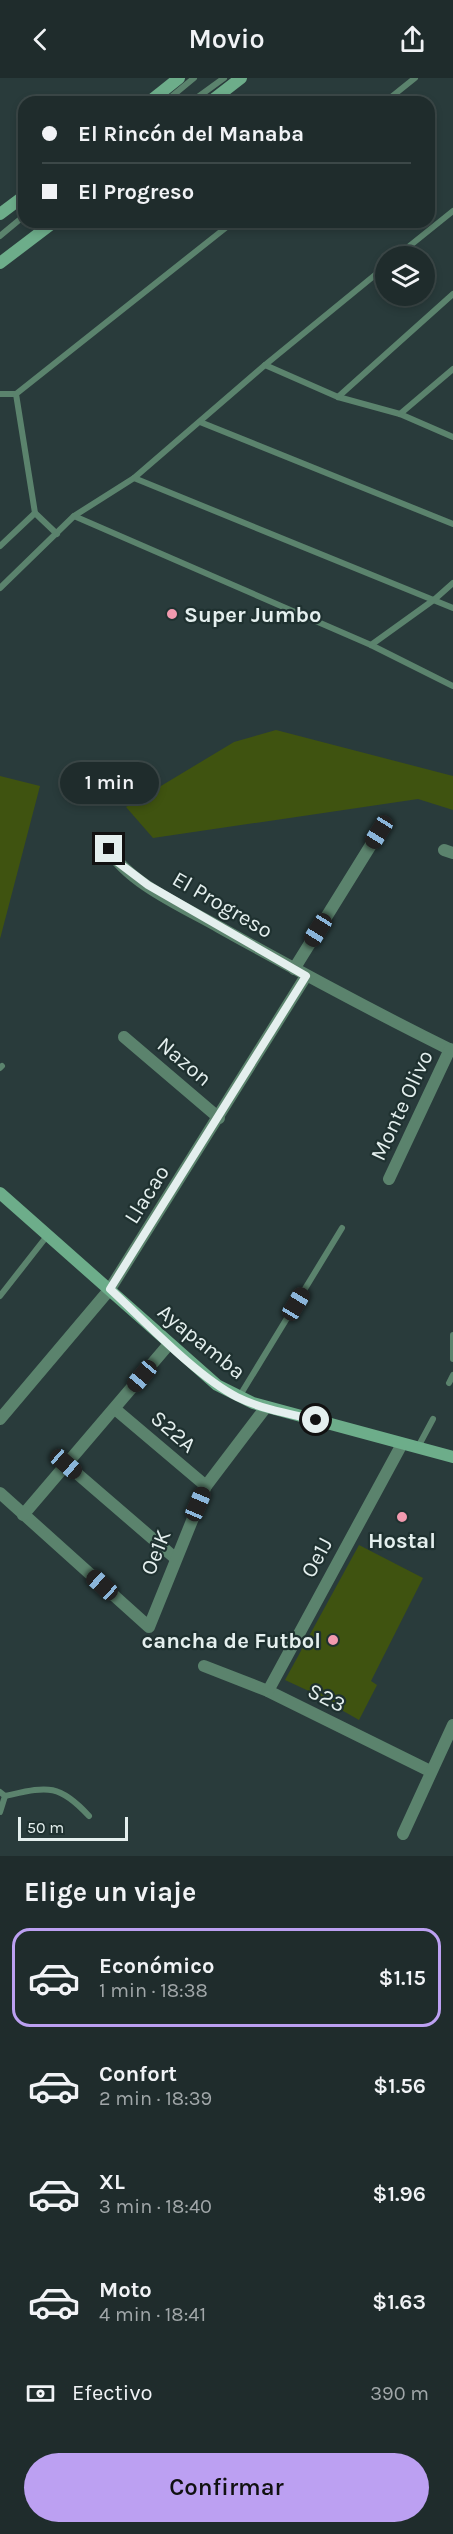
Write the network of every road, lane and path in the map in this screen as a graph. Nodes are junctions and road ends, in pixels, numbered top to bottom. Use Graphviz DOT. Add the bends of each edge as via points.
graph roads {
  1 [pos="179,78"];
  2 [pos="194,78"];
  3 [pos="224,78"];
  4 [pos="241,78"];
  5 [pos="415,78"];
  6 [pos="156,96"];
  7 [pos="172,96"];
  8 [pos="198,96"];
  9 [pos="218,96"];
  10 [pos="392,96"];
  11 [pos="18,200"];
  12 [pos="453,211"];
  13 [pos="0,214"];
  14 [pos="18,222"];
  15 [pos="435,226"];
  16 [pos="46,228"];
  17 [pos="225,228"];
  18 [pos="432,228"];
  19 [pos="0,236"];
  20 [pos="410,246"];
  21 [pos="0,263"];
  22 [pos="375,275"];
  23 [pos="453,294"];
  24 [pos="265,365"];
  25 [pos="453,369"];
  26 [pos="0,394"];
  27 [pos="16,394"];
  28 [pos="338,397"];
  29 [pos="400,414"];
  30 [pos="200,422"];
  31 [pos="453,437"];
  32 [pos="134,478"];
  33 [pos="35,513"];
  34 [pos="74,516"];
  35 [pos="453,524"];
  36 [pos="57,534"];
  37 [pos="0,546"];
  38 [pos="453,583"];
  39 [pos="0,588"];
  40 [pos="435,599"];
  41 [pos="453,608"];
  42 [pos="371,645"];
  43 [pos="453,686"];
  44 [pos="379,832"];
  45 [pos="109,849"];
  46 [pos="294,969"];
  47 [pos="306,976"];
  48 [pos="124,1037"];
  49 [pos="452,1050"];
  50 [pos="219,1118"];
  51 [pos="389,1179"];
  52 [pos="0,1193"];
  53 [pos="342,1228"];
  54 [pos="47,1236"];
  55 [pos="110,1289"];
  56 [pos="0,1296"];
  57 [pos="453,1335"];
  58 [pos="169,1344"];
  59 [pos="453,1359"];
  60 [pos="453,1375"];
  61 [pos="449,1383"];
  62 [pos="239,1398"];
  63 [pos="266,1407"];
  64 [pos="115,1409"];
  65 [pos="0,1419"];
  66 [pos="433,1419"];
  67 [pos="402,1444"];
  68 [pos="418,1448"];
  69 [pos="453,1457"];
  70 [pos="66,1464"];
  71 [pos="206,1486"];
  72 [pos="0,1493"];
  73 [pos="23,1515"];
  74 [pos="175,1558"];
  75 [pos="204,1666"];
  76 [pos="267,1691"];
  77 [pos="453,1725"];
  78 [pos="430,1771"];
  79 [pos="2,1794"];
  80 [pos="0,1812"];
  81 [pos="89,1816"];
  82 [pos="403,1834"];
  1 -- 6 [label="main road"];
  2 -- 7 [label="lane"];
  3 -- 8 [label="lane"];
  4 -- 9 [label="main road"];
  5 -- 10 [label="lane"];
  11 -- 13 [label="main road"];
  12 -- 15 [label="lane"];
  14 -- 19 [label="lane"];
  16 -- 21 [label="main road"];
  17 -- 27 [label="lane"];
  18 -- 20 [label="lane"];
  22 -- 24 [label="lane"];
  23 -- 28 [label="lane"];
  24 -- 28 [label="lane"];
  24 -- 30 [label="lane"];
  25 -- 29 [label="lane"];
  26 -- 27 [label="lane"];
  27 -- 33 [label="lane"];
  28 -- 29 [label="lane"];
  29 -- 31 [label="lane"];
  30 -- 32 [label="lane"];
  30 -- 35 [label="lane"];
  32 -- 34 [label="lane"];
  32 -- 40 [label="lane"];
  33 -- 36 [label="lane"];
  33 -- 37 [label="lane"];
  34 -- 36 [label="lane"];
  34 -- 42 [label="lane"];
  36 -- 39 [label="lane"];
  38 -- 40 [label="lane"];
  40 -- 41 [label="lane"];
  40 -- 42 [label="lane"];
  42 -- 43 [label="lane"];
  44 -- 46 [label="street"];
  45 -- 46 [label="street, El Progreso" via="115,860 148,885"];
  46 -- 47 [label="street, El Progreso"];
  47 -- 49 [label="street, El Progreso"];
  47 -- 50 [label="street, Llacao"];
  48 -- 50 [label="street, Nazon"];
  49 -- 51 [label="street, Monte Olivo"];
  50 -- 55 [label="street, Llacao"];
  52 -- 54 [label="main road, Ayapamba"];
  53 -- 62 [label="lane"];
  54 -- 55 [label="main road, Ayapamba"];
  54 -- 56 [label="lane"];
  55 -- 58 [label="main road, Ayapamba"];
  55 -- 65 [label="street, Llacao"];
  57 -- 59 [label="lane"];
  58 -- 62 [label="main road, Ayapamba" via="217,1385"];
  58 -- 64 [label="street"];
  60 -- 61 [label="lane"];
  62 -- 63 [label="main road, Ayapamba"];
  63 -- 67 [label="main road, Ayapamba"];
  63 -- 71 [label="street, Oe1K"];
  64 -- 70 [label="street"];
  64 -- 71 [label="street, S22A"];
  66 -- 68 [label="lane"];
  67 -- 68 [label="main road, Ayapamba"];
  67 -- 76 [label="street, Oe1J"];
  68 -- 69 [label="main road, Ayapamba"];
  70 -- 73 [label="street"];
  70 -- 74 [label="street"];
  71 -- 74 [label="street, Oe1K"];
  72 -- 73 [label="street"];
  73 -- 74 [label="street, Oe1K" via="149,1627"];
  75 -- 76 [label="street, S23"];
  76 -- 78 [label="street, S23"];
  77 -- 78 [label="street"];
  78 -- 82 [label="street"];
  79 -- 80 [label="lane"];
  79 -- 81 [label="lane" via="53,1788"];
}
